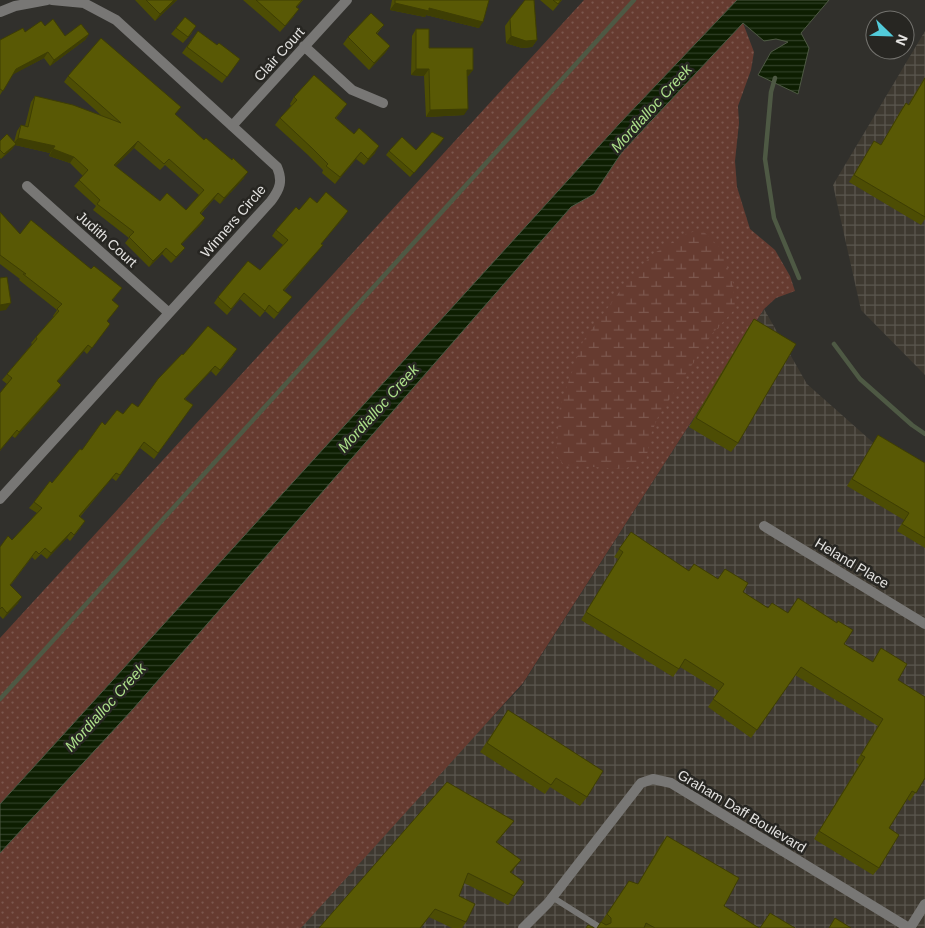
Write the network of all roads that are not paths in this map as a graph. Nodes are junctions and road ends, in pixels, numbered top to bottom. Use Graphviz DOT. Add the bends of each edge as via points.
graph roads {
  1 [pos="47,0"];
  2 [pos="52,0"];
  3 [pos="347,0"];
  4 [pos="0,12"];
  5 [pos="304,46"];
  6 [pos="383,103"];
  7 [pos="232,126"];
  8 [pos="27,186"];
  9 [pos="168,313"];
  10 [pos="0,499"];
  11 [pos="764,526"];
  12 [pos="925,624"];
  13 [pos="552,897"];
  14 [pos="925,904"];
  15 [pos="523,928"];
  16 [pos="601,928"];
  17 [pos="909,928"];
  1 -- 4 [label="street"];
  2 -- 7 [label="street, Winners Circle" via="84,3 116,20"];
  3 -- 5 [label="street, Clair Court"];
  5 -- 6 [label="street" via="352,90"];
  5 -- 7 [label="street, Clair Court"];
  7 -- 9 [label="street, Winners Circle" via="277,167 281,183 271,201"];
  8 -- 9 [label="street, Judith Court"];
  9 -- 10 [label="street, Winners Circle"];
  11 -- 12 [label="street, Heland Place"];
  13 -- 15 [label="street, Graham Daff Boulevard"];
  13 -- 16 [label="lane"];
  13 -- 17 [label="street, Graham Daff Boulevard" via="641,783 653,779 672,783"];
  14 -- 17 [label="street"];
}
